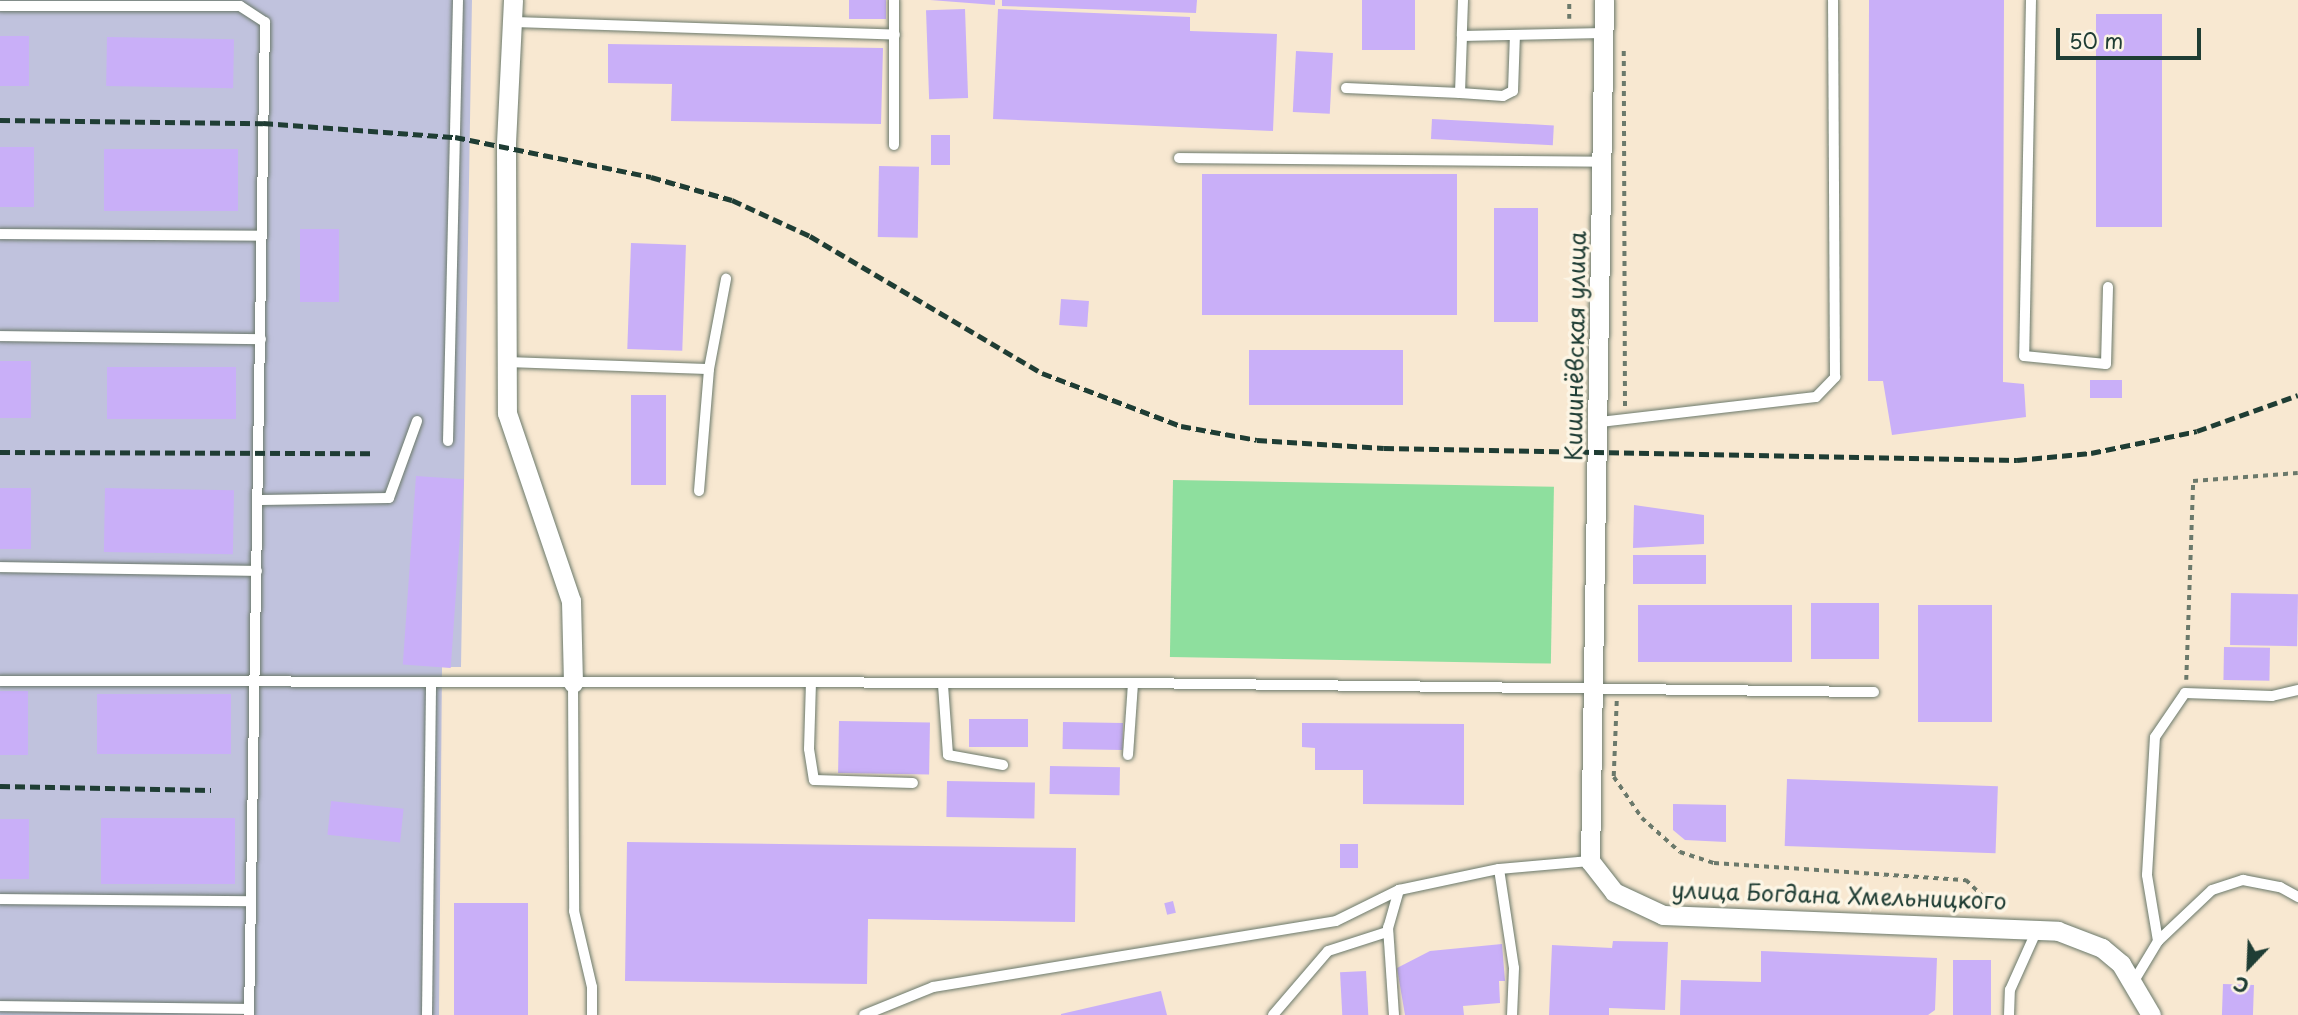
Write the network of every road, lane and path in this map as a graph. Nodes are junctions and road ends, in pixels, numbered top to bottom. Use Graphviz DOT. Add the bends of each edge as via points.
graph roads {
  1 [pos="458,0"];
  2 [pos="513,0"];
  3 [pos="894,0"];
  4 [pos="1463,0"];
  5 [pos="1569,0"];
  6 [pos="1604,0"];
  7 [pos="1833,0"];
  8 [pos="2031,0"];
  9 [pos="0,6"];
  10 [pos="512,22"];
  11 [pos="1603,33"];
  12 [pos="1569,34"];
  13 [pos="895,35"];
  14 [pos="1515,35"];
  15 [pos="1462,36"];
  16 [pos="1625,37"];
  17 [pos="1346,88"];
  18 [pos="1460,93"];
  19 [pos="894,145"];
  20 [pos="1179,158"];
  21 [pos="1601,162"];
  22 [pos="0,234"];
  23 [pos="262,236"];
  24 [pos="726,279"];
  25 [pos="2108,287"];
  26 [pos="0,336"];
  27 [pos="261,339"];
  28 [pos="505,362"];
  29 [pos="709,369"];
  30 [pos="1625,419"];
  31 [pos="417,421"];
  32 [pos="1600,422"];
  33 [pos="449,441"];
  34 [pos="2298,473"];
  35 [pos="699,491"];
  36 [pos="261,499"];
  37 [pos="0,567"];
  38 [pos="257,571"];
  39 [pos="0,681"];
  40 [pos="431,682"];
  41 [pos="811,682"];
  42 [pos="255,683"];
  43 [pos="573,683"];
  44 [pos="1133,683"];
  45 [pos="943,685"];
  46 [pos="2298,690"];
  47 [pos="1593,692"];
  48 [pos="1618,692"];
  49 [pos="1874,692"];
  50 [pos="2185,693"];
  51 [pos="1128,755"];
  52 [pos="1003,765"];
  53 [pos="913,782"];
  54 [pos="1590,861"];
  55 [pos="1499,869"];
  56 [pos="1399,890"];
  57 [pos="2298,897"];
  58 [pos="0,899"];
  59 [pos="249,901"];
  60 [pos="2013,927"];
  61 [pos="2038,928"];
  62 [pos="1387,932"];
  63 [pos="2158,941"];
  64 [pos="2134,981"];
  65 [pos="0,1006"];
  66 [pos="249,1012"];
  67 [pos="427,1015"];
  68 [pos="592,1015"];
  69 [pos="864,1015"];
  70 [pos="1273,1015"];
  71 [pos="1395,1015"];
  72 [pos="1512,1015"];
  73 [pos="2009,1015"];
  74 [pos="2151,1015"];
  1 -- 33 [label="lane"];
  2 -- 10 [label="street"];
  3 -- 13 [label="lane"];
  4 -- 15 [label="lane"];
  5 -- 12 [label="path"];
  6 -- 11 [label="street, Кишинёвская улица"];
  7 -- 30 [label="lane" via="1835,377 1816,397"];
  8 -- 25 [label="lane" via="2024,356 2106,364"];
  9 -- 23 [label="lane" via="240,6 255,12 265,22"];
  10 -- 13 [label="lane"];
  10 -- 28 [label="street"];
  11 -- 12 [label="lane"];
  11 -- 21 [label="street, Кишинёвская улица"];
  12 -- 14 [label="lane"];
  13 -- 19 [label="lane"];
  14 -- 15 [label="lane"];
  14 -- 18 [label="lane" via="1513,91 1503,96"];
  15 -- 18 [label="lane"];
  16 -- 30 [label="path"];
  17 -- 18 [label="lane"];
  20 -- 21 [label="lane"];
  21 -- 32 [label="street, Кишинёвская улица"];
  22 -- 23 [label="lane"];
  23 -- 27 [label="lane"];
  24 -- 29 [label="lane"];
  26 -- 27 [label="lane"];
  27 -- 36 [label="lane"];
  28 -- 29 [label="lane"];
  28 -- 43 [label="street" via="507,412 571,601"];
  29 -- 35 [label="lane"];
  30 -- 32 [label="lane"];
  31 -- 36 [label="lane" via="389,498"];
  32 -- 47 [label="street, Кишинёвская улица"];
  34 -- 50 [label="path" via="2193,481"];
  36 -- 38 [label="lane"];
  37 -- 38 [label="lane"];
  38 -- 42 [label="lane"];
  39 -- 42 [label="lane"];
  40 -- 42 [label="lane"];
  40 -- 43 [label="lane"];
  40 -- 67 [label="lane"];
  41 -- 43 [label="lane"];
  41 -- 45 [label="lane"];
  41 -- 53 [label="lane" via="814,780"];
  42 -- 59 [label="lane"];
  43 -- 68 [label="lane" via="574,911 592,987"];
  44 -- 45 [label="lane"];
  44 -- 47 [label="lane"];
  44 -- 51 [label="lane"];
  45 -- 52 [label="lane" via="948,755"];
  46 -- 50 [label="lane" via="2272,696"];
  47 -- 48 [label="lane"];
  47 -- 54 [label="street"];
  48 -- 49 [label="lane"];
  48 -- 60 [label="path" via="1614,777 1642,818 1681,852 1714,863 1966,880"];
  50 -- 63 [label="lane" via="2155,737 2147,875"];
  54 -- 55 [label="lane"];
  54 -- 60 [label="street, улица Богдана Хмельницкого" via="1614,891 1662,915"];
  55 -- 56 [label="lane"];
  55 -- 72 [label="lane" via="1514,968"];
  56 -- 62 [label="lane"];
  56 -- 69 [label="lane" via="1336,921 933,987"];
  57 -- 63 [label="lane" via="2280,887 2243,880 2212,890"];
  58 -- 59 [label="lane"];
  59 -- 66 [label="lane"];
  60 -- 61 [label="street, улица Богдана Хмельницкого"];
  61 -- 64 [label="street, улица Богдана Хмельницкого" via="2102,948"];
  61 -- 73 [label="lane" via="2010,990"];
  62 -- 70 [label="lane" via="1328,951"];
  62 -- 71 [label="lane"];
  63 -- 64 [label="lane"];
  64 -- 74 [label="street, улица Богдана Хмельницкого"];
  65 -- 66 [label="lane"];
}
